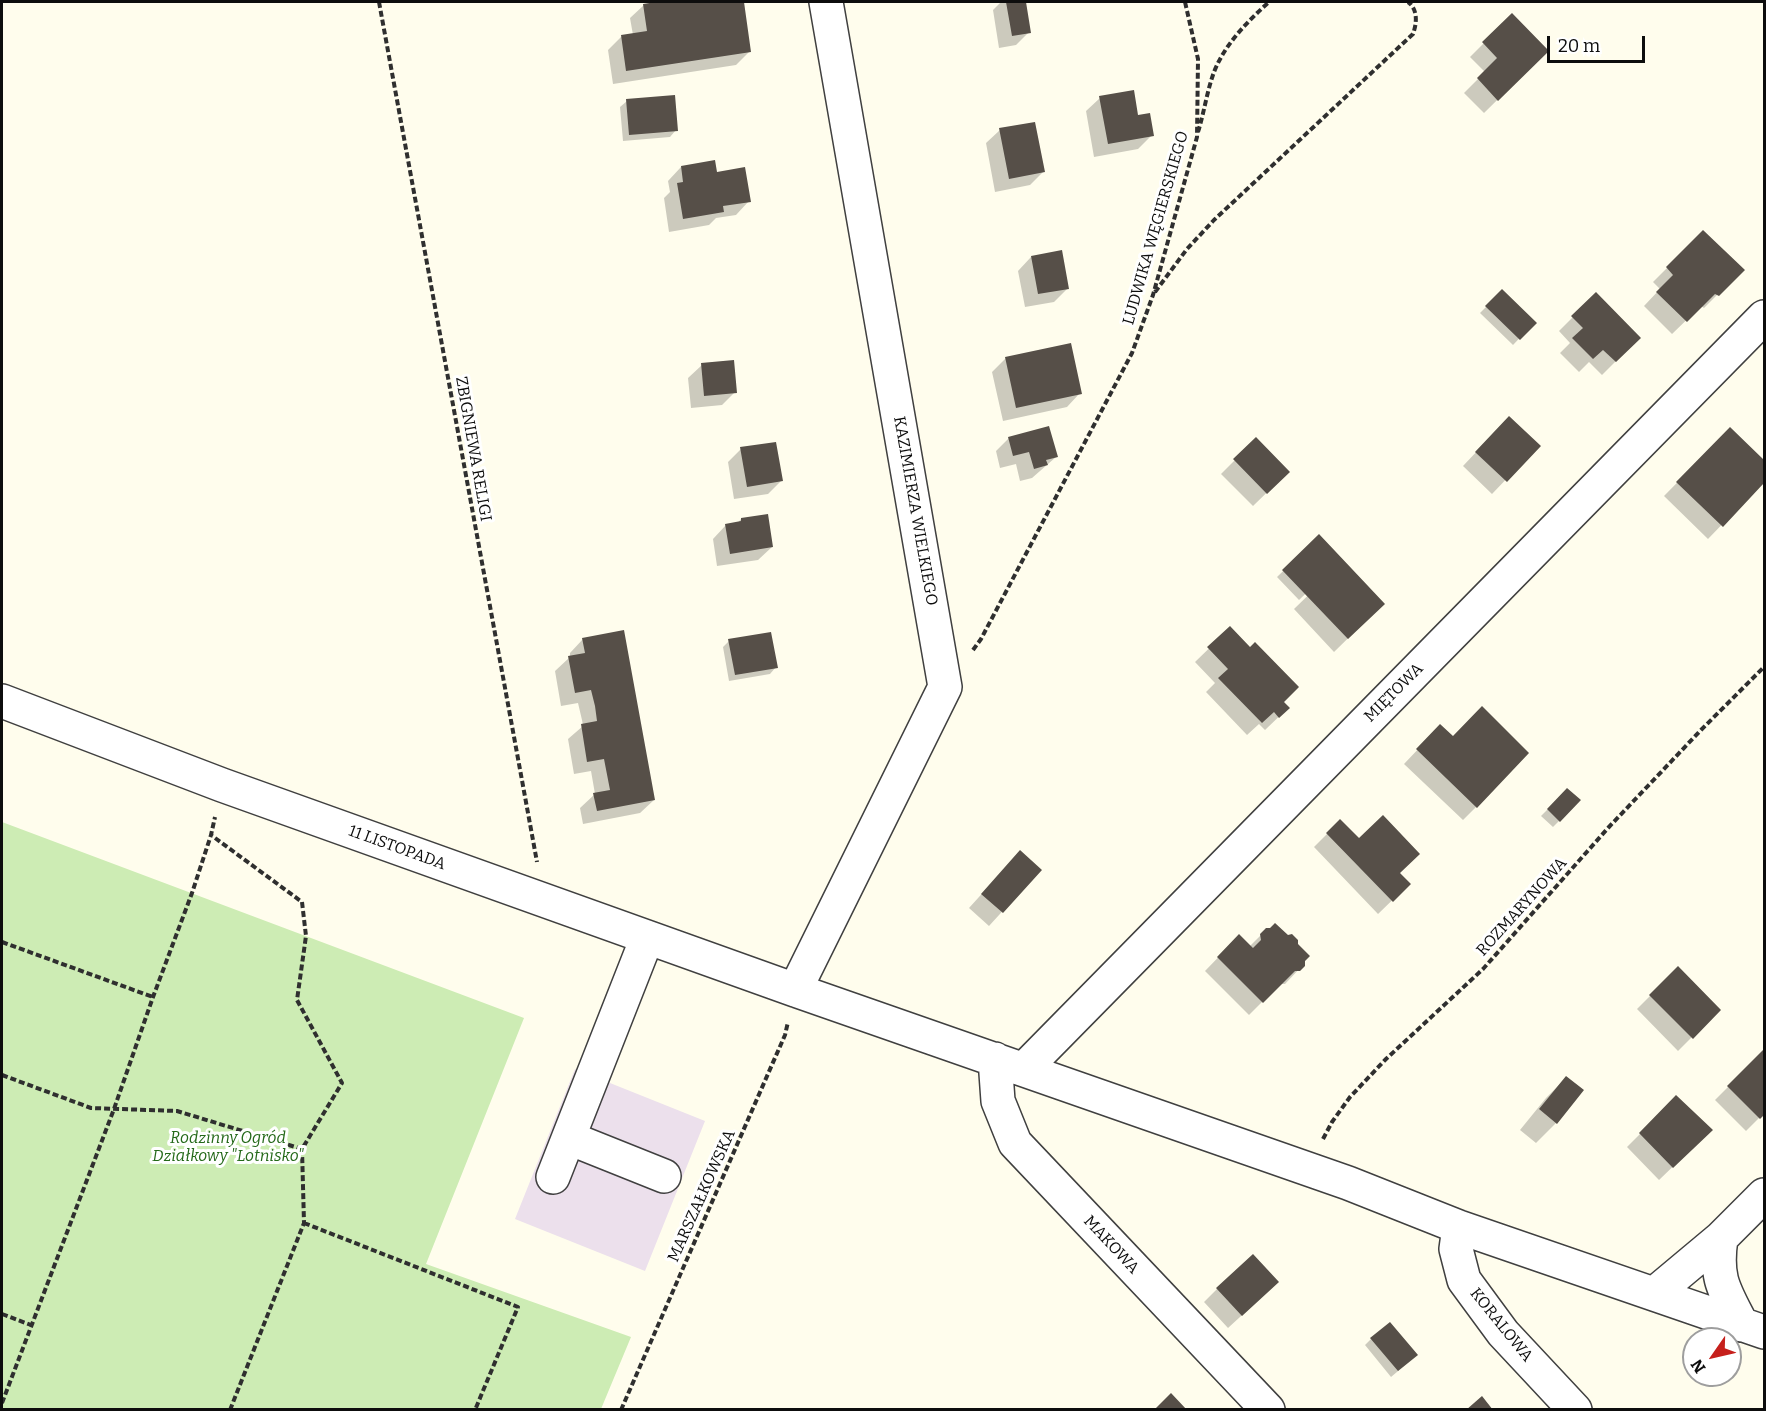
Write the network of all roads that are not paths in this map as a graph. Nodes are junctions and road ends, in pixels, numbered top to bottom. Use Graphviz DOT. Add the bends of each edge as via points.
graph roads {
  1 [pos="826,2"];
  2 [pos="1764,317"];
  3 [pos="2,700"];
  4 [pos="647,938"];
  5 [pos="795,990"];
  6 [pos="1009,1064"];
  7 [pos="569,1138"];
  8 [pos="664,1176"];
  9 [pos="553,1177"];
  10 [pos="1764,1195"];
  11 [pos="1459,1227"];
  12 [pos="1721,1238"];
  13 [pos="1654,1294"];
  14 [pos="1753,1328"];
  15 [pos="1268,1410"];
  16 [pos="1575,1410"];
  1 -- 5 [label="street, KAZIMIERZA WIELKIEGO" via="945,687"];
  2 -- 6 [label="street, MIĘTOWA"];
  3 -- 4 [label="street, 11 LISTOPADA" via="222,785"];
  4 -- 5 [label="street, 11 LISTOPADA"];
  4 -- 7 [label="street"];
  5 -- 6 [label="street, 11 LISTOPADA"];
  6 -- 11 [label="street, 11 LISTOPADA" via="1306,1168"];
  6 -- 15 [label="street, MAKOWA" via="998,1101 1015,1143"];
  7 -- 8 [label="street"];
  7 -- 9 [label="street"];
  10 -- 12 [label="street"];
  11 -- 13 [label="street, 11 LISTOPADA"];
  11 -- 16 [label="street, KORALOWA" via="1456,1249 1464,1280 1503,1333"];
  12 -- 13 [label="street"];
  12 -- 14 [label="street" via="1720,1278 1726,1294"];
  13 -- 14 [label="street, 11 LISTOPADA"];
}
